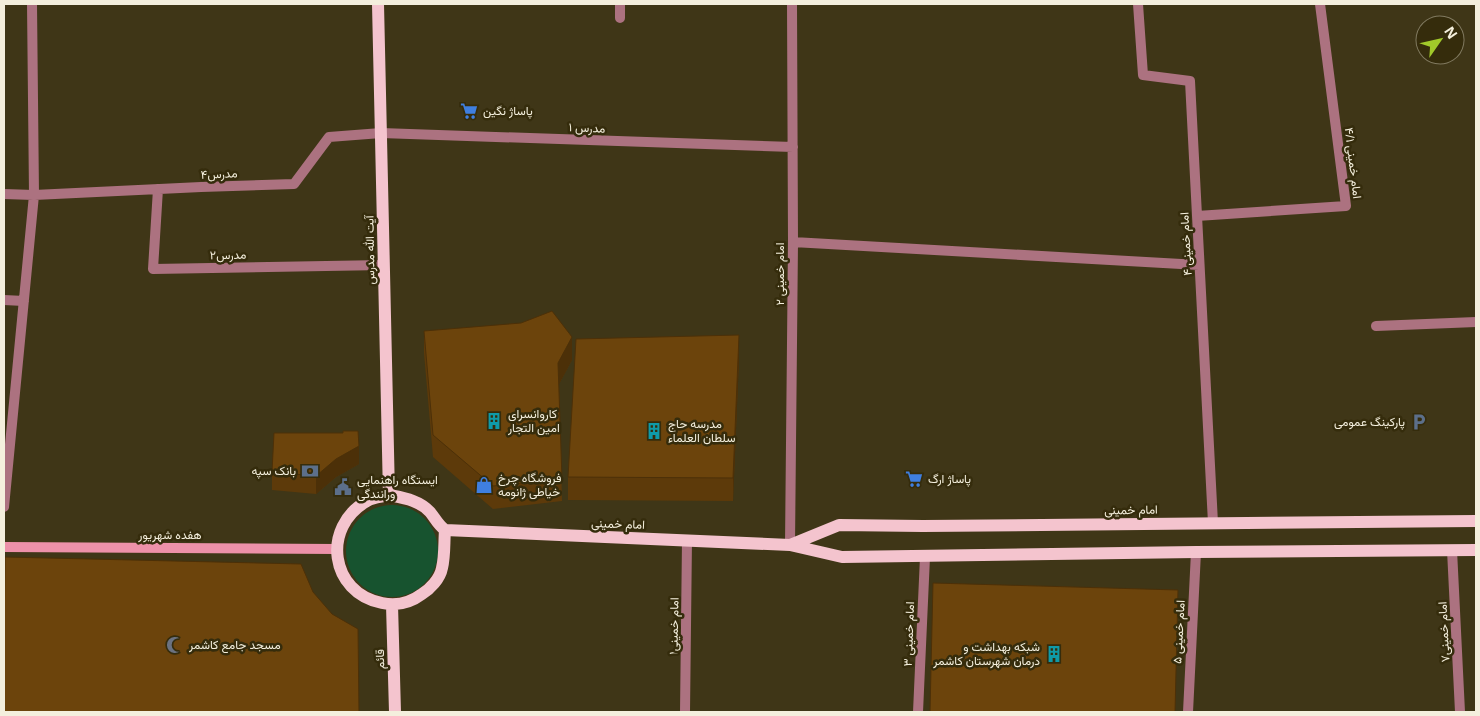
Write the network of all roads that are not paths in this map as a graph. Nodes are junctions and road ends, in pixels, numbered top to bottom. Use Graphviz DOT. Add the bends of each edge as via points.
graph roads {
  1 [pos="32,4"];
  2 [pos="378,4"];
  3 [pos="620,4"];
  4 [pos="792,4"];
  5 [pos="1138,4"];
  6 [pos="1320,4"];
  7 [pos="620,18"];
  8 [pos="381,133"];
  9 [pos="793,147"];
  10 [pos="158,189"];
  11 [pos="4,194"];
  12 [pos="34,195"];
  13 [pos="1197,216"];
  14 [pos="793,242"];
  15 [pos="1200,265"];
  16 [pos="384,266"];
  17 [pos="4,300"];
  18 [pos="24,301"];
  19 [pos="1476,322"];
  20 [pos="1376,326"];
  21 [pos="389,495"];
  22 [pos="4,507"];
  23 [pos="1476,520"];
  24 [pos="1214,523"];
  25 [pos="445,530"];
  26 [pos="687,540"];
  27 [pos="790,545"];
  28 [pos="4,546"];
  29 [pos="336,549"];
  30 [pos="1452,550"];
  31 [pos="1476,550"];
  32 [pos="1196,552"];
  33 [pos="925,557"];
  34 [pos="392,605"];
  35 [pos="394,712"];
  36 [pos="685,712"];
  37 [pos="918,712"];
  38 [pos="1188,712"];
  39 [pos="1460,712"];
  1 -- 12 [label="street"];
  2 -- 8 [label="main road, آیت الله مدرس"];
  3 -- 7 [label="street"];
  4 -- 9 [label="street, امام خمینی ۲"];
  5 -- 13 [label="street, امام خمینی ۴" via="1143,75 1190,81"];
  6 -- 13 [label="street, امام خمینی ۴/۱" via="1346,206"];
  8 -- 9 [label="street, مدرس ۱"];
  8 -- 10 [label="street, مدرس۴" via="329,137 294,184"];
  8 -- 16 [label="main road, آیت الله مدرس"];
  9 -- 14 [label="street, امام خمینی ۲"];
  10 -- 12 [label="street, مدرس۴"];
  10 -- 16 [label="street, مدرس۲" via="152,268"];
  11 -- 12 [label="street, مدرس۴"];
  12 -- 18 [label="street"];
  13 -- 15 [label="street, امام خمینی ۴"];
  14 -- 15 [label="street"];
  14 -- 27 [label="street, امام خمینی ۲"];
  15 -- 24 [label="street, امام خمینی ۴"];
  16 -- 21 [label="main road, آیت الله مدرس"];
  17 -- 18 [label="street"];
  18 -- 22 [label="street"];
  19 -- 20 [label="street"];
  21 -- 25 [label="main road" via="411,499 429,510"];
  21 -- 29 [label="main road" via="369,500 351,512 340,529"];
  23 -- 24 [label="main road, امام خمینی"];
  24 -- 27 [label="main road, امام خمینی" via="840,525"];
  25 -- 26 [label="main road, امام خمینی"];
  25 -- 34 [label="main road" via="442,570 430,588 412,601"];
  26 -- 27 [label="main road, امام خمینی"];
  26 -- 36 [label="street, امام خمینی۱"];
  27 -- 33 [label="main road, امام خمینی" via="842,557"];
  28 -- 29 [label="main road, هفده شهریور"];
  29 -- 34 [label="main road" via="341,572 353,589 370,600"];
  30 -- 31 [label="main road, امام خمینی"];
  30 -- 32 [label="main road, امام خمینی"];
  30 -- 39 [label="street, امام خمینی۷"];
  32 -- 33 [label="main road, امام خمینی"];
  32 -- 38 [label="street, امام خمینی ۵"];
  33 -- 37 [label="street, امام خمینی ۳"];
  34 -- 35 [label="main road, قائم"];
}
